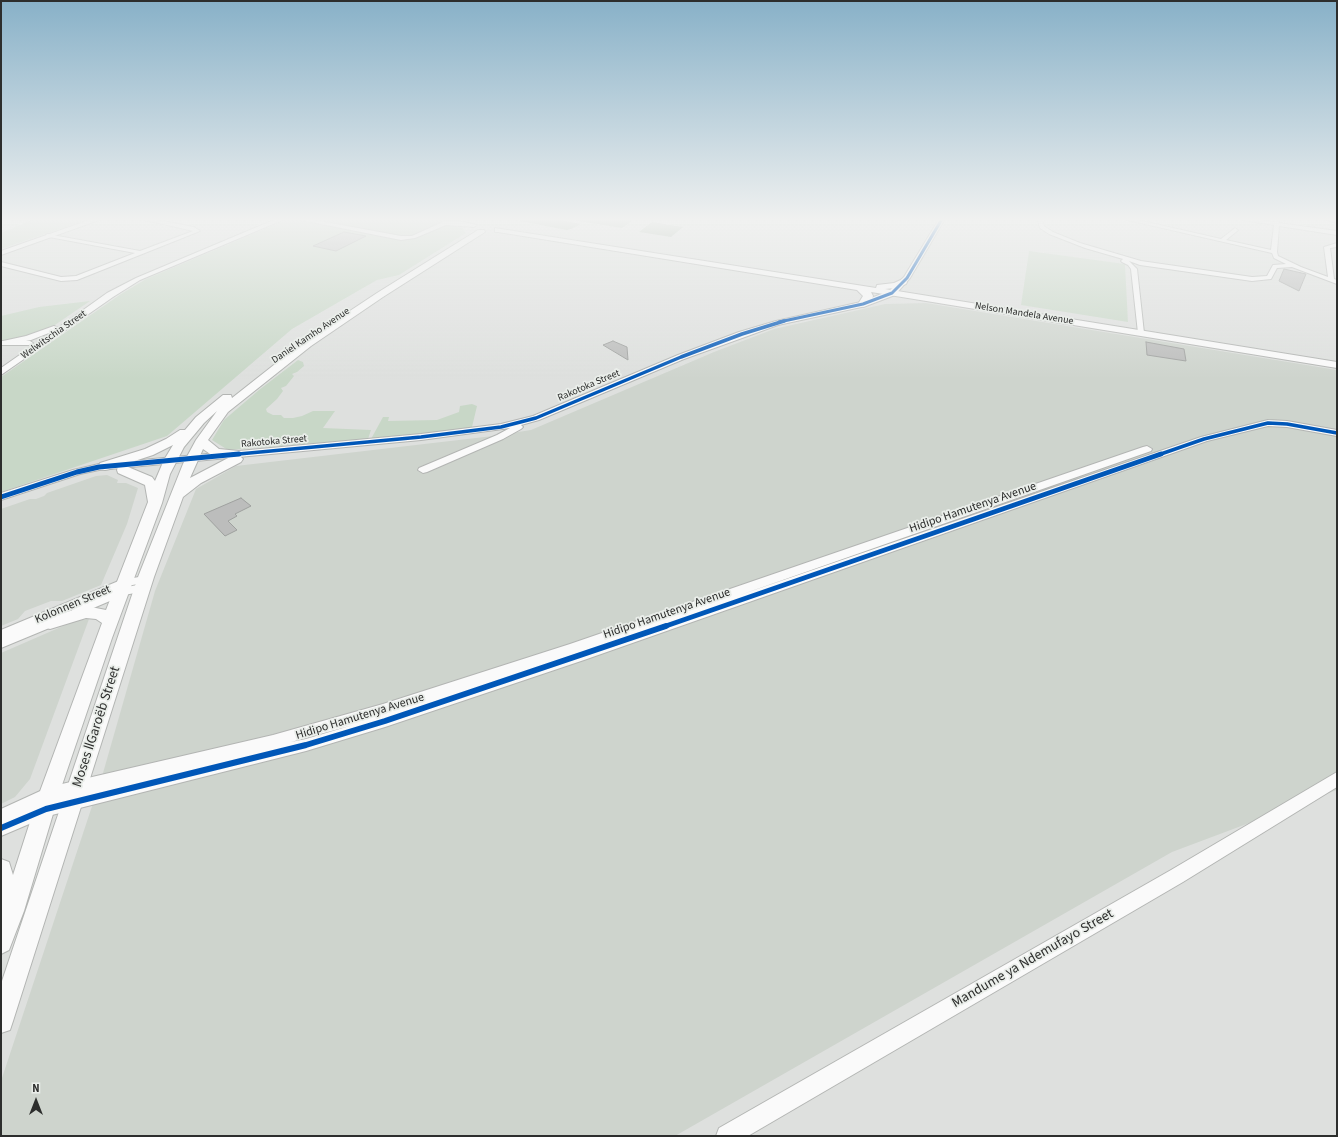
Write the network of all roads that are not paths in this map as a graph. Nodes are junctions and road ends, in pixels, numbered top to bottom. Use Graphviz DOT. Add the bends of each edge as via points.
graph roads {
  1 [pos="33,272"];
  2 [pos="93,272"];
  3 [pos="146,272"];
  4 [pos="155,272"];
  5 [pos="408,272"];
  6 [pos="413,272"];
  7 [pos="759,272"];
  8 [pos="776,272"];
  9 [pos="911,272"];
  10 [pos="1134,272"];
  11 [pos="1203,272"];
  12 [pos="1272,272"];
  13 [pos="1310,272"];
  14 [pos="1330,272"];
  15 [pos="1331,280"];
  16 [pos="906,281"];
  17 [pos="1337,282"];
  18 [pos="858,287"];
  19 [pos="873,287"];
  20 [pos="896,294"];
  21 [pos="928,297"];
  22 [pos="863,304"];
  23 [pos="54,328"];
  24 [pos="1141,332"];
  25 [pos="3,343"];
  26 [pos="30,347"];
  27 [pos="1337,362"];
  28 [pos="1,363"];
  29 [pos="1337,365"];
  30 [pos="1,372"];
  31 [pos="200,420"];
  32 [pos="518,427"];
  33 [pos="1337,429"];
  34 [pos="1337,433"];
  35 [pos="202,440"];
  36 [pos="236,457"];
  37 [pos="191,461"];
  38 [pos="168,463"];
  39 [pos="104,466"];
  40 [pos="123,470"];
  41 [pos="423,470"];
  42 [pos="179,494"];
  43 [pos="1,497"];
  44 [pos="1,503"];
  45 [pos="155,503"];
  46 [pos="134,586"];
  47 [pos="110,621"];
  48 [pos="50,623"];
  49 [pos="1,635"];
  50 [pos="1,644"];
  51 [pos="1337,779"];
  52 [pos="75,794"];
  53 [pos="47,801"];
  54 [pos="1,817"];
  55 [pos="1,828"];
  56 [pos="1,869"];
  57 [pos="13,911"];
  58 [pos="1,942"];
  59 [pos="1,1021"];
  60 [pos="727,1136"];
  1 -- 2 [label="street" via="61,279 78,278"];
  3 -- 23 [label="street, Welwitschia Street" via="98,298"];
  4 -- 26 [label="street, Welwitschia Street" via="110,295"];
  5 -- 31 [label="main road, Daniel Kamho Avenue" via="317,330 226,397"];
  6 -- 35 [label="main road, Daniel Kamho Avenue" via="307,344 224,410"];
  7 -- 18 [label="main road, Nelson Mandela Avenue"];
  8 -- 19 [label="main road, Nelson Mandela Avenue"];
  9 -- 16 [label="street"];
  10 -- 24 [label="street"];
  11 -- 12 [label="street" via="1252,279 1269,278"];
  13 -- 15 [label="street"];
  14 -- 15 [label="street"];
  15 -- 17 [label="street"];
  16 -- 19 [label="main road" via="896,285"];
  16 -- 20 [label="street"];
  16 -- 21 [label="main road" via="913,289"];
  18 -- 20 [label="main road, Nelson Mandela Avenue"];
  18 -- 22 [label="main road" via="868,296"];
  19 -- 20 [label="main road, Nelson Mandela Avenue"];
  20 -- 21 [label="main road"];
  20 -- 21 [label="main road, Nelson Mandela Avenue"];
  20 -- 22 [label="street, Rakotoka Street"];
  20 -- 32 [label="street, Rakotoka Street" via="748,335 547,418"];
  21 -- 24 [label="main road, Nelson Mandela Avenue"];
  22 -- 36 [label="street, Rakotoka Street" via="776,323 748,332 543,415 501,426"];
  23 -- 25 [label="street" via="28,338"];
  23 -- 26 [label="street, Welwitschia Street"];
  24 -- 27 [label="main road, Nelson Mandela Avenue"];
  24 -- 29 [label="main road, Nelson Mandela Avenue"];
  25 -- 26 [label="street"];
  26 -- 28 [label="street, Welwitschia Street"];
  26 -- 30 [label="street, Welwitschia Street"];
  31 -- 38 [label="main road, Daniel Kamho Avenue"];
  31 -- 39 [label="main road" via="165,444 129,460"];
  32 -- 36 [label="street, Rakotoka Street" via="460,437"];
  32 -- 41 [label="street"];
  33 -- 52 [label="street, Hidipo Hamutenya Avenue" via="1262,418 1196,434 972,509 575,648 383,710"];
  34 -- 52 [label="street, Hidipo Hamutenya Avenue" via="1268,423 1204,439 385,721 294,748"];
  35 -- 36 [label="main road" via="211,450"];
  35 -- 37 [label="main road, Daniel Kamho Avenue"];
  36 -- 37 [label="street, Rakotoka Street"];
  36 -- 42 [label="main road" via="196,480"];
  37 -- 38 [label="street, Rakotoka Street"];
  37 -- 42 [label="main road, Moses ǁGaroëb Street"];
  38 -- 39 [label="street"];
  38 -- 40 [label="street"];
  38 -- 45 [label="main road, Moses ǁGaroëb Street"];
  39 -- 43 [label="street" via="76,472"];
  40 -- 44 [label="street" via="86,474"];
  40 -- 45 [label="main road" via="151,484"];
  42 -- 46 [label="main road, Moses ǁGaroëb Street"];
  45 -- 46 [label="main road, Moses ǁGaroëb Street"];
  46 -- 47 [label="main road, Moses ǁGaroëb Street"];
  46 -- 48 [label="street, Kolonnen Street"];
  46 -- 49 [label="street, Kolonnen Street"];
  46 -- 52 [label="main road, Moses ǁGaroëb Street"];
  47 -- 48 [label="main road" via="100,614 86,612"];
  47 -- 53 [label="main road, Moses ǁGaroëb Street"];
  48 -- 50 [label="street, Kolonnen Street"];
  51 -- 60 [label="street, Mandume ya Ndemufayo Street" via="1177,876"];
  52 -- 53 [label="street, Hidipo Hamutenya Avenue"];
  52 -- 59 [label="main road, Moses ǁGaroëb Street"];
  53 -- 54 [label="street, Hidipo Hamutenya Avenue"];
  53 -- 55 [label="street, Hidipo Hamutenya Avenue"];
  53 -- 57 [label="main road, Moses ǁGaroëb Street"];
  56 -- 57 [label="main road"];
  57 -- 58 [label="main road, Moses ǁGaroëb Street"];
}
